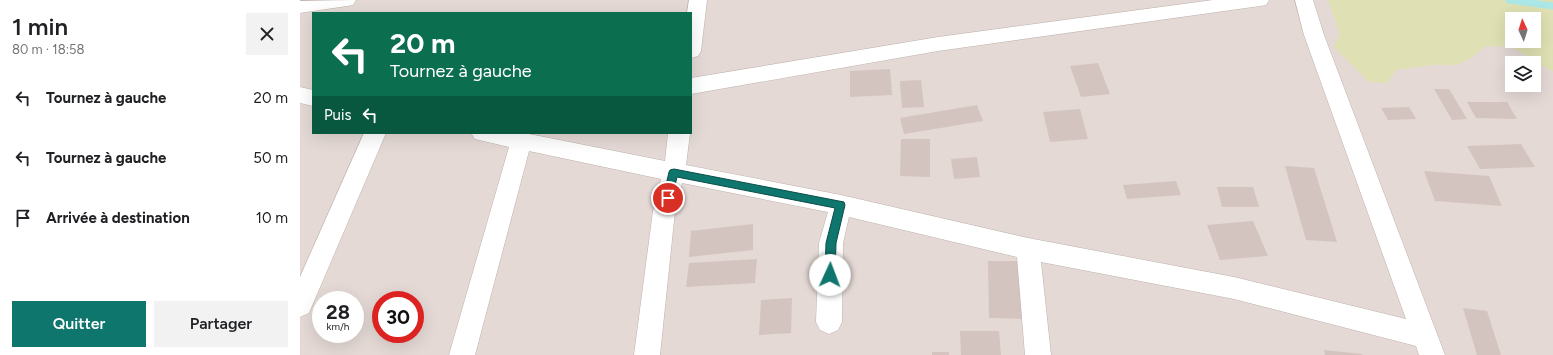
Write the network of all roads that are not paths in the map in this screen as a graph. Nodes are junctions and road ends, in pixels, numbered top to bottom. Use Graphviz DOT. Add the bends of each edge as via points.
graph roads {
  1 [pos="348,0"];
  2 [pos="698,0"];
  3 [pos="1260,0"];
  4 [pos="1304,0"];
  5 [pos="300,7"];
  6 [pos="692,44"];
  7 [pos="692,86"];
  8 [pos="300,95"];
  9 [pos="312,98"];
  10 [pos="375,134"];
  11 [pos="487,134"];
  12 [pos="679,134"];
  13 [pos="521,141"];
  14 [pos="674,172"];
  15 [pos="841,205"];
  16 [pos="1028,249"];
  17 [pos="300,305"];
  18 [pos="829,322"];
  19 [pos="1429,346"];
  20 [pos="462,355"];
  21 [pos="647,355"];
  22 [pos="1038,355"];
  1 -- 5 [label="street"];
  2 -- 6 [label="street"];
  3 -- 7 [label="street" via="938,44"];
  4 -- 19 [label="street" via="1314,35"];
  8 -- 9 [label="street"];
  10 -- 17 [label="street"];
  11 -- 13 [label="street"];
  12 -- 14 [label="street"];
  13 -- 14 [label="street"];
  13 -- 20 [label="street"];
  14 -- 15 [label="street"];
  14 -- 21 [label="street" via="664,211"];
  15 -- 16 [label="street"];
  15 -- 18 [label="street" via="831,243"];
  16 -- 19 [label="street" via="1234,288"];
  16 -- 22 [label="street"];
}
